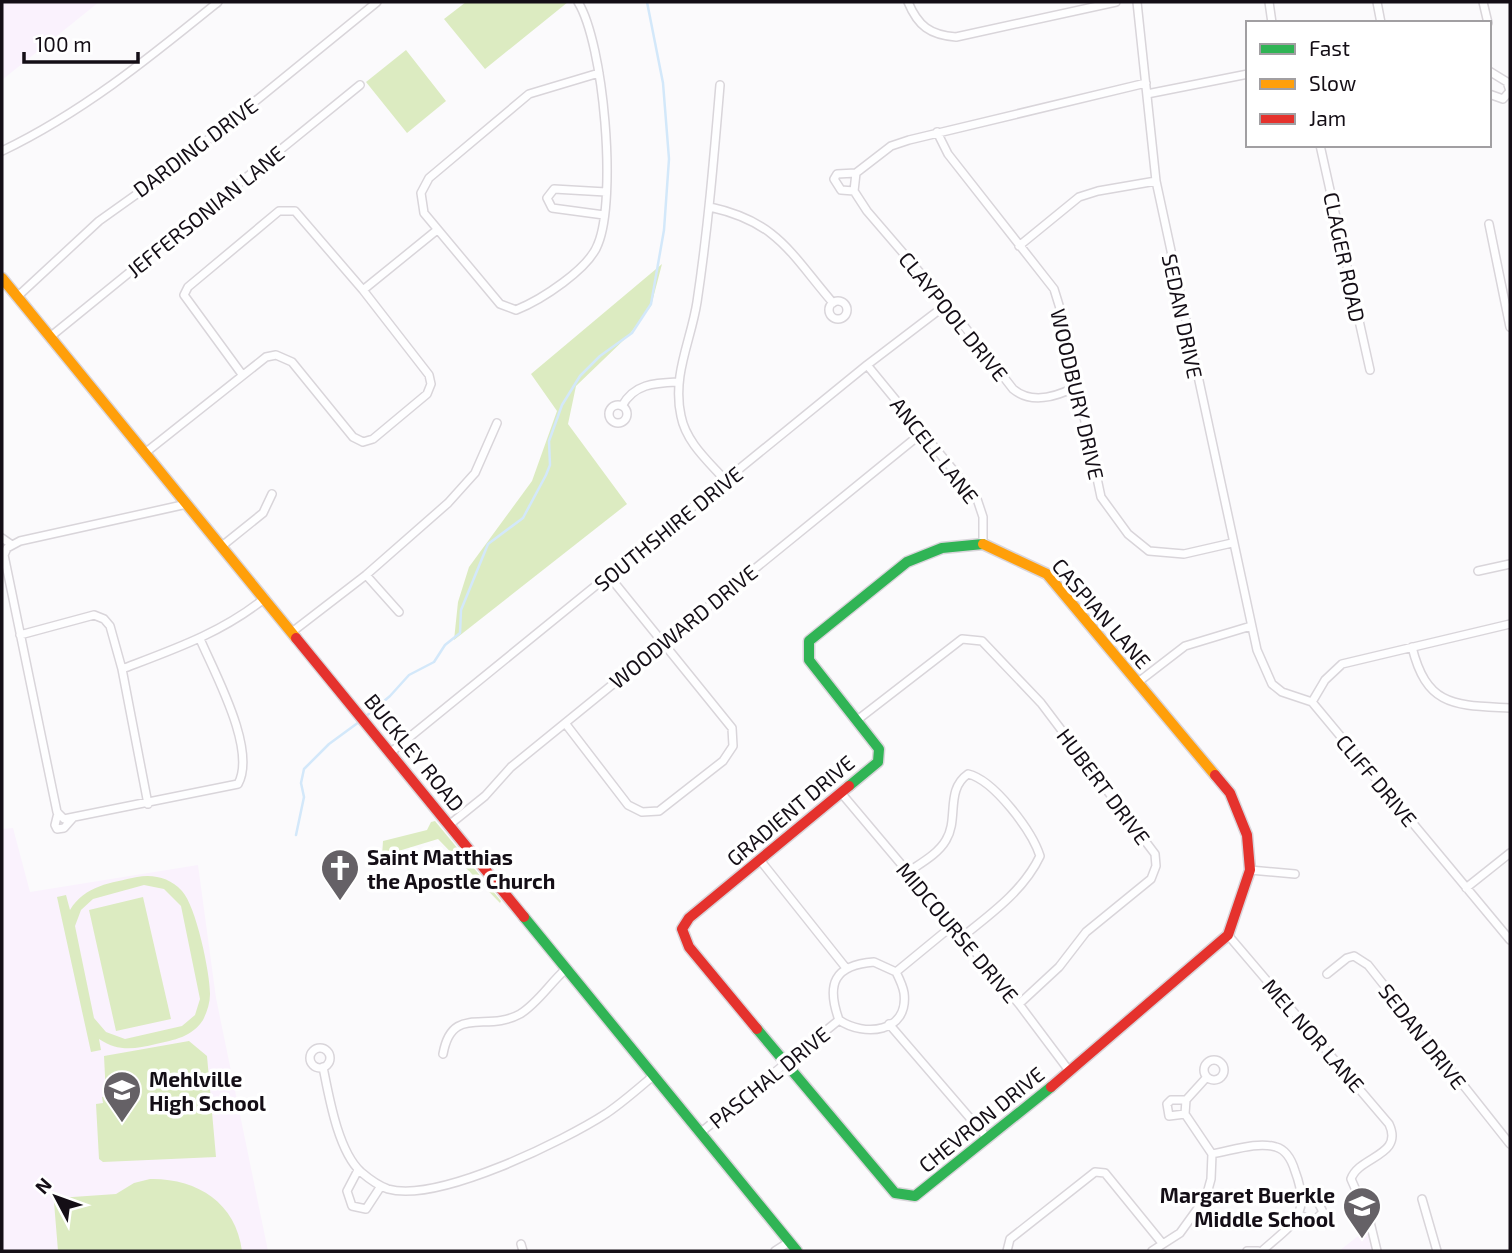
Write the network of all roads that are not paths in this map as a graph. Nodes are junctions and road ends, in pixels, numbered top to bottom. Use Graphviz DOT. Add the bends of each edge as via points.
graph roads {
  1 [pos="218,2"];
  2 [pos="377,2"];
  3 [pos="578,2"];
  4 [pos="908,2"];
  5 [pos="1116,2"];
  6 [pos="1137,2"];
  7 [pos="1269,2"];
  8 [pos="1377,2"];
  9 [pos="1483,2"];
  10 [pos="1272,21"];
  11 [pos="1381,21"];
  12 [pos="1488,21"];
  13 [pos="1491,72"];
  14 [pos="599,73"];
  15 [pos="1246,74"];
  16 [pos="1146,83"];
  17 [pos="360,85"];
  18 [pos="720,85"];
  19 [pos="1147,94"];
  20 [pos="1491,95"];
  21 [pos="937,132"];
  22 [pos="1320,147"];
  23 [pos="2,151"];
  24 [pos="856,173"];
  25 [pos="1156,181"];
  26 [pos="854,191"];
  27 [pos="606,192"];
  28 [pos="710,207"];
  29 [pos="604,215"];
  30 [pos="1489,224"];
  31 [pos="437,230"];
  32 [pos="1019,246"];
  33 [pos="2,278"];
  34 [pos="363,290"];
  35 [pos="17,297"];
  36 [pos="833,303"];
  37 [pos="947,304"];
  38 [pos="1510,327"];
  39 [pos="50,337"];
  40 [pos="867,365"];
  41 [pos="1370,370"];
  42 [pos="241,373"];
  43 [pos="677,382"];
  44 [pos="1075,387"];
  45 [pos="622,406"];
  46 [pos="497,423"];
  47 [pos="923,432"];
  48 [pos="145,453"];
  49 [pos="725,480"];
  50 [pos="272,494"];
  51 [pos="187,504"];
  52 [pos="2,538"];
  53 [pos="1232,543"];
  54 [pos="983,544"];
  55 [pos="222,546"];
  56 [pos="6,550"];
  57 [pos="1510,564"];
  58 [pos="1478,571"];
  59 [pos="366,575"];
  60 [pos="609,576"];
  61 [pos="265,598"];
  62 [pos="399,612"];
  63 [pos="1510,624"];
  64 [pos="1251,626"];
  65 [pos="292,632"];
  66 [pos="20,635"];
  67 [pos="200,639"];
  68 [pos="662,643"];
  69 [pos="1412,647"];
  70 [pos="122,669"];
  71 [pos="1137,683"];
  72 [pos="1312,702"];
  73 [pos="1510,708"];
  74 [pos="856,721"];
  75 [pos="565,723"];
  76 [pos="390,753"];
  77 [pos="842,794"];
  78 [pos="148,804"];
  79 [pos="449,825"];
  80 [pos="1510,853"];
  81 [pos="760,860"];
  82 [pos="1250,870"];
  83 [pos="908,872"];
  84 [pos="1295,874"];
  85 [pos="1466,888"];
  86 [pos="952,926"];
  87 [pos="682,929"];
  88 [pos="1228,935"];
  89 [pos="962,937"];
  90 [pos="1510,940"];
  91 [pos="846,968"];
  92 [pos="566,969"];
  93 [pos="896,972"];
  94 [pos="1327,974"];
  95 [pos="1019,1004"];
  96 [pos="839,1020"];
  97 [pos="890,1024"];
  98 [pos="443,1054"];
  99 [pos="785,1065"];
  100 [pos="323,1068"];
  101 [pos="1070,1072"];
  102 [pos="653,1076"];
  103 [pos="1206,1078"];
  104 [pos="1186,1100"];
  105 [pos="1185,1114"];
  106 [pos="700,1133"];
  107 [pos="988,1139"];
  108 [pos="1510,1144"];
  109 [pos="1212,1154"];
  110 [pos="358,1170"];
  111 [pos="382,1186"];
  112 [pos="1304,1199"];
  113 [pos="1422,1199"];
  114 [pos="1300,1215"];
  115 [pos="789,1242"];
  116 [pos="1162,1243"];
  117 [pos="775,1251"];
  118 [pos="797,1251"];
  119 [pos="1007,1251"];
  120 [pos="1152,1251"];
  121 [pos="1247,1251"];
  122 [pos="1260,1251"];
  123 [pos="1377,1251"];
  124 [pos="1437,1251"];
  1 -- 23 [label="street" via="115,85 63,120"];
  2 -- 35 [label="street, DARDING DRIVE" via="172,169 99,221"];
  3 -- 14 [label="street"];
  4 -- 5 [label="street" via="920,26 938,36 956,37"];
  6 -- 16 [label="street, SEDAN DRIVE"];
  7 -- 10 [label="street"];
  8 -- 11 [label="street"];
  9 -- 12 [label="street"];
  13 -- 20 [label="street" via="1507,82 1510,91 1503,99"];
  14 -- 27 [label="street"];
  14 -- 31 [label="street" via="529,94 429,178 421,193 424,212"];
  15 -- 19 [label="street"];
  16 -- 19 [label="street, SEDAN DRIVE"];
  16 -- 21 [label="street, CLAYPOOL DRIVE"];
  17 -- 39 [label="street, JEFFERSONIAN LANE"];
  18 -- 28 [label="street"];
  19 -- 25 [label="street, SEDAN DRIVE"];
  21 -- 24 [label="street, CLAYPOOL DRIVE" via="891,146"];
  21 -- 32 [label="street, WOODBURY DRIVE" via="948,154"];
  22 -- 41 [label="street, CLAGER ROAD"];
  24 -- 26 [label="street"];
  24 -- 26 [label="street, CLAYPOOL DRIVE" via="838,174 834,179 841,190"];
  25 -- 32 [label="street" via="1079,197"];
  25 -- 53 [label="street, SEDAN DRIVE"];
  26 -- 37 [label="street, CLAYPOOL DRIVE"];
  27 -- 29 [label="street"];
  27 -- 29 [label="street" via="554,189 547,198 552,208"];
  28 -- 36 [label="street" via="736,212 771,230"];
  28 -- 43 [label="street" via="697,305"];
  29 -- 31 [label="street" via="599,244 588,261 535,302 516,310 500,304"];
  30 -- 38 [label="street"];
  31 -- 34 [label="street"];
  32 -- 44 [label="street, WOODBURY DRIVE" via="1054,289"];
  33 -- 35 [label="street, BUCKLEY ROAD"];
  34 -- 42 [label="street" via="295,211 279,211 184,295"];
  34 -- 42 [label="street" via="429,375 431,384 427,394 373,439 363,442 353,437 285,358 266,357"];
  35 -- 39 [label="street, BUCKLEY ROAD"];
  37 -- 40 [label="street, SOUTHSHIRE DRIVE"];
  37 -- 44 [label="street, CLAYPOOL DRIVE" via="1019,394 1055,397"];
  39 -- 48 [label="street, BUCKLEY ROAD"];
  40 -- 47 [label="street, ANCELL LANE"];
  40 -- 49 [label="street, SOUTHSHIRE DRIVE"];
  42 -- 48 [label="street"];
  43 -- 45 [label="street" via="634,390"];
  43 -- 49 [label="street" via="681,420 690,439"];
  44 -- 53 [label="street, WOODBURY DRIVE" via="1101,497 1134,540 1149,551 1184,554"];
  46 -- 59 [label="street" via="475,473"];
  47 -- 54 [label="street, ANCELL LANE" via="977,499 983,517"];
  47 -- 68 [label="street, WOODWARD DRIVE"];
  48 -- 51 [label="street, BUCKLEY ROAD"];
  49 -- 60 [label="street, SOUTHSHIRE DRIVE"];
  50 -- 55 [label="street" via="263,513"];
  51 -- 55 [label="street, BUCKLEY ROAD"];
  51 -- 56 [label="street"];
  52 -- 56 [label="street"];
  53 -- 64 [label="street, SEDAN DRIVE"];
  54 -- 71 [label="street, CASPIAN LANE" via="1047,574"];
  54 -- 74 [label="street, GRADIENT DRIVE" via="942,548 907,562 809,641 809,660"];
  55 -- 61 [label="street, BUCKLEY ROAD"];
  56 -- 66 [label="street"];
  57 -- 58 [label="street"];
  59 -- 62 [label="street"];
  59 -- 65 [label="street"];
  60 -- 68 [label="street"];
  60 -- 76 [label="street, SOUTHSHIRE DRIVE"];
  61 -- 65 [label="street, BUCKLEY ROAD"];
  61 -- 67 [label="street"];
  63 -- 69 [label="street"];
  64 -- 71 [label="street" via="1185,646"];
  64 -- 72 [label="street, CLIFF DRIVE" via="1272,684"];
  65 -- 76 [label="street, BUCKLEY ROAD"];
  66 -- 70 [label="street" via="94,615 110,626"];
  66 -- 78 [label="street" via="64,817"];
  67 -- 70 [label="street"];
  67 -- 78 [label="street" via="235,724 244,763 238,784"];
  68 -- 75 [label="street, WOODWARD DRIVE"];
  68 -- 75 [label="street" via="732,728 733,746 723,761 659,811 642,812 628,805"];
  69 -- 72 [label="street" via="1342,664"];
  69 -- 73 [label="street" via="1426,685 1447,702"];
  70 -- 78 [label="street"];
  71 -- 82 [label="street, CASPIAN LANE" via="1230,793 1247,835"];
  72 -- 85 [label="street, CLIFF DRIVE"];
  74 -- 77 [label="street, GRADIENT DRIVE" via="880,755"];
  74 -- 95 [label="street, HUBERT DRIVE" via="962,639 982,641 1041,703 1155,853 1150,879 1086,932 1059,967"];
  75 -- 79 [label="street, WOODWARD DRIVE"];
  76 -- 79 [label="street, BUCKLEY ROAD"];
  77 -- 81 [label="street, GRADIENT DRIVE"];
  77 -- 83 [label="street, MIDCOURSE DRIVE"];
  79 -- 92 [label="street, BUCKLEY ROAD"];
  80 -- 85 [label="street"];
  81 -- 87 [label="street, GRADIENT DRIVE"];
  81 -- 91 [label="street"];
  82 -- 84 [label="street"];
  82 -- 88 [label="street"];
  83 -- 86 [label="street, MIDCOURSE DRIVE"];
  83 -- 89 [label="street" via="946,840 959,780 968,774 981,777 1035,838 1040,856 1033,871 996,911"];
  85 -- 90 [label="street, CLIFF DRIVE"];
  86 -- 89 [label="street, MIDCOURSE DRIVE"];
  86 -- 93 [label="street"];
  87 -- 99 [label="street, CHEVRON DRIVE" via="689,947"];
  88 -- 101 [label="street, CHEVRON DRIVE"];
  88 -- 123 [label="street, MEL NOR LANE" via="1386,1120 1393,1139 1351,1179"];
  89 -- 95 [label="street, MIDCOURSE DRIVE"];
  91 -- 93 [label="street" via="874,962"];
  91 -- 96 [label="street" via="836,978 831,998"];
  92 -- 98 [label="street" via="519,1014 454,1027"];
  92 -- 102 [label="street, BUCKLEY ROAD"];
  93 -- 97 [label="street" via="904,995"];
  94 -- 108 [label="street, SEDAN DRIVE" via="1354,956 1368,965"];
  95 -- 101 [label="street, MIDCOURSE DRIVE"];
  96 -- 97 [label="street" via="861,1031 876,1031"];
  96 -- 99 [label="street, PASCHAL DRIVE"];
  97 -- 107 [label="street"];
  99 -- 106 [label="street, PASCHAL DRIVE"];
  99 -- 107 [label="street, CHEVRON DRIVE" via="895,1193 915,1196"];
  100 -- 110 [label="street" via="340,1135"];
  101 -- 107 [label="street, CHEVRON DRIVE"];
  102 -- 106 [label="street, BUCKLEY ROAD"];
  102 -- 111 [label="street" via="609,1112 508,1164 424,1188 391,1190"];
  103 -- 104 [label="street"];
  104 -- 105 [label="street"];
  104 -- 105 [label="street" via="1167,1104 1169,1116"];
  105 -- 109 [label="street"];
  106 -- 115 [label="street, BUCKLEY ROAD"];
  109 -- 112 [label="street" via="1264,1145 1279,1147 1290,1158"];
  109 -- 116 [label="street" via="1206,1197 1180,1233"];
  110 -- 111 [label="street"];
  110 -- 111 [label="street" via="347,1191 352,1206 366,1209"];
  112 -- 114 [label="street"];
  112 -- 114 [label="street" via="1318,1202 1323,1212 1313,1222"];
  113 -- 124 [label="street"];
  114 -- 122 [label="street"];
  115 -- 117 [label="street"];
  115 -- 118 [label="street, BUCKLEY ROAD"];
  116 -- 119 [label="street" via="1105,1173 1095,1172 1010,1239"];
  116 -- 120 [label="street"];
  121 -- 122 [label="street"];
}
